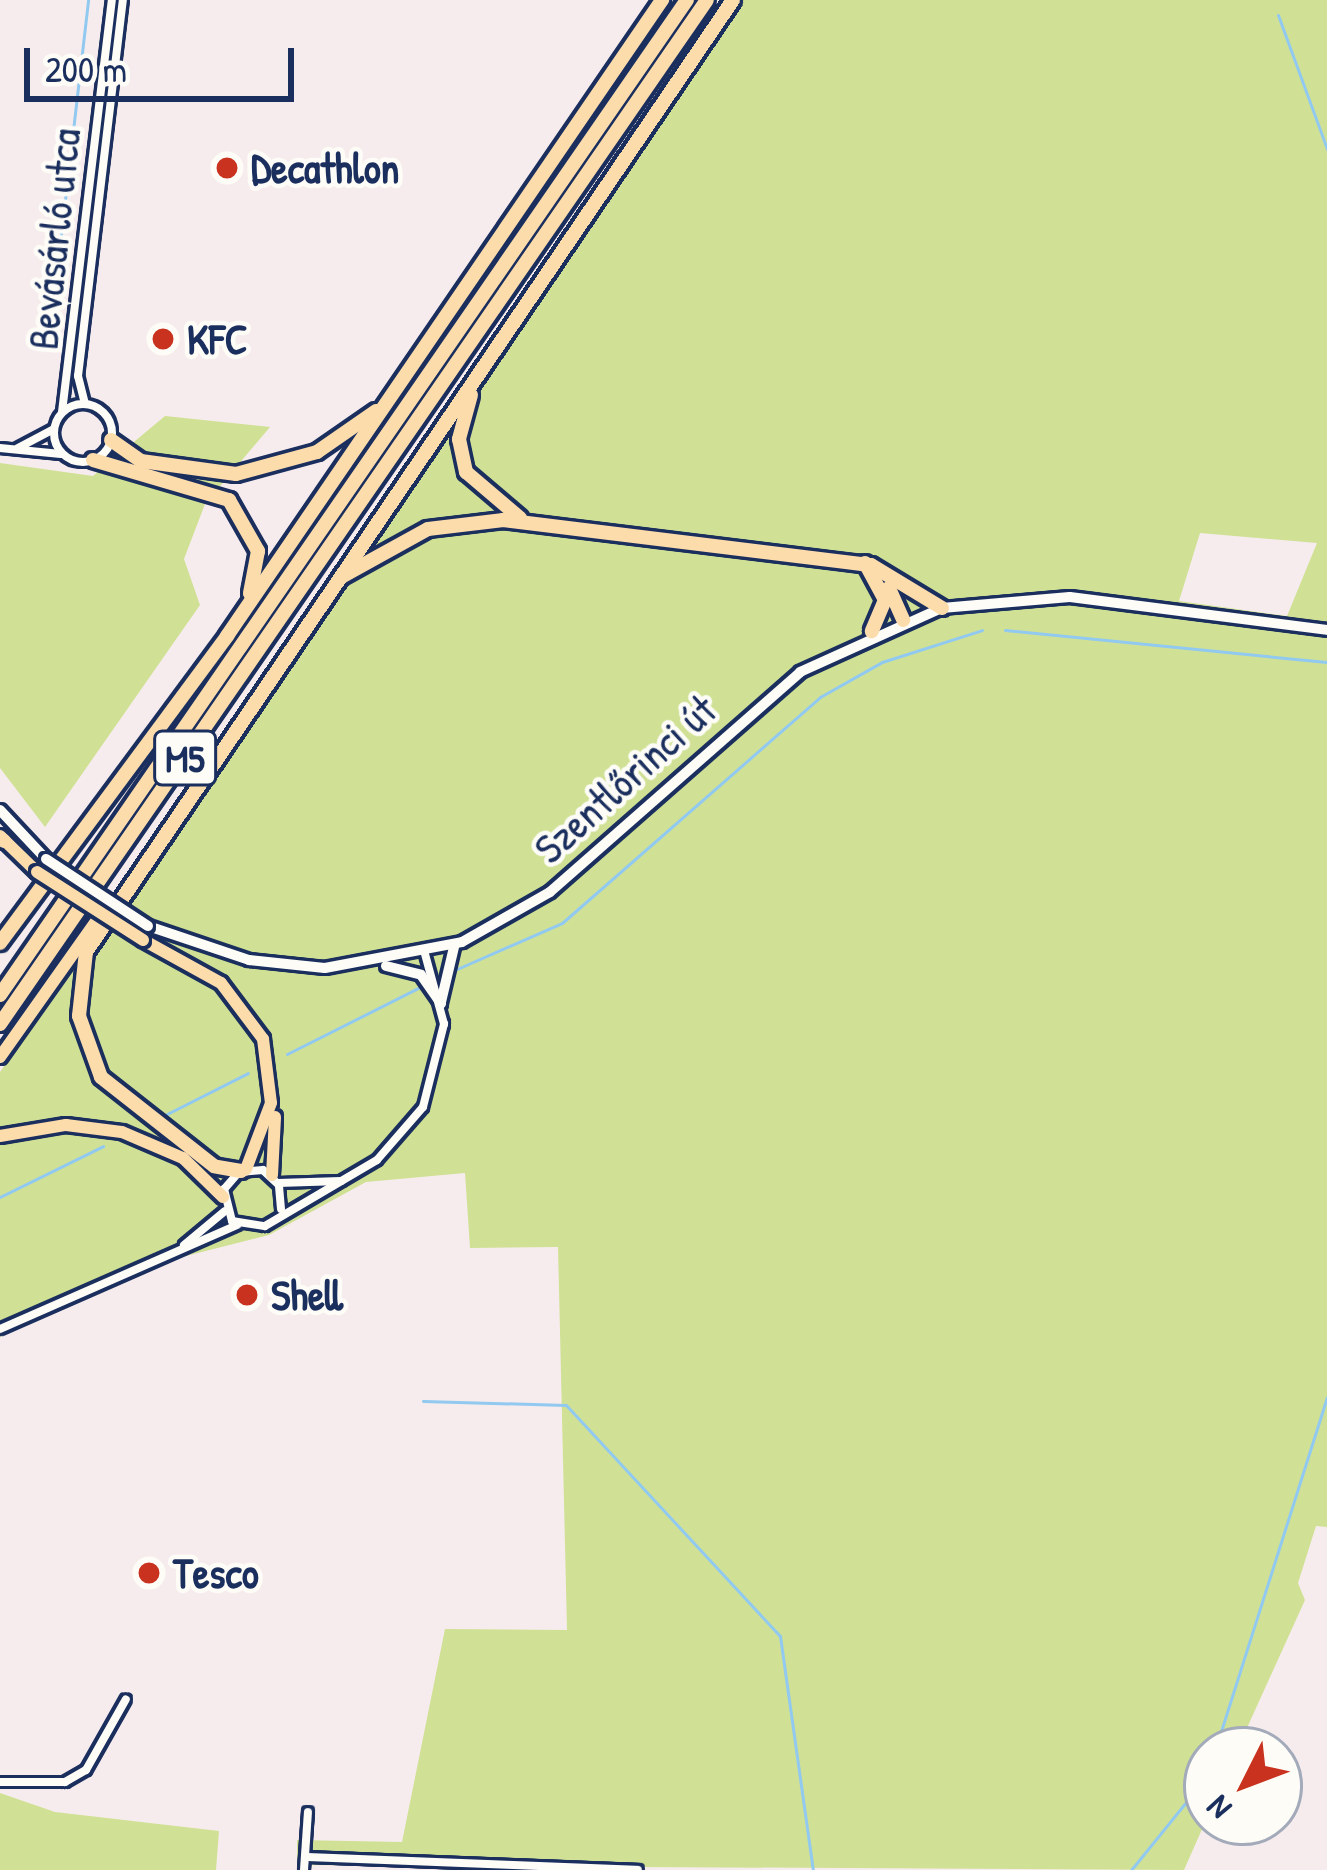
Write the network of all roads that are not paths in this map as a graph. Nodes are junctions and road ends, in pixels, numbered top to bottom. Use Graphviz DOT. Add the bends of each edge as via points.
graph roads {
  1 [pos="112,0"];
  2 [pos="123,0"];
  3 [pos="662,0"];
  4 [pos="687,0"];
  5 [pos="707,0"];
  6 [pos="732,2"];
  7 [pos="484,365"];
  8 [pos="412,371"];
  9 [pos="85,404"];
  10 [pos="62,412"];
  11 [pos="54,429"];
  12 [pos="111,440"];
  13 [pos="0,448"];
  14 [pos="13,450"];
  15 [pos="63,454"];
  16 [pos="93,460"];
  17 [pos="530,522"];
  18 [pos="865,563"];
  19 [pos="332,584"];
  20 [pos="902,592"];
  21 [pos="942,608"];
  22 [pos="904,620"];
  23 [pos="1327,630"];
  24 [pos="872,631"];
  25 [pos="227,636"];
  26 [pos="0,810"];
  27 [pos="1,838"];
  28 [pos="37,894"];
  29 [pos="113,899"];
  30 [pos="146,933"];
  31 [pos="462,942"];
  32 [pos="0,943"];
  33 [pos="425,954"];
  34 [pos="0,955"];
  35 [pos="382,965"];
  36 [pos="0,995"];
  37 [pos="441,1004"];
  38 [pos="0,1024"];
  39 [pos="0,1057"];
  40 [pos="272,1103"];
  41 [pos="0,1136"];
  42 [pos="244,1170"];
  43 [pos="275,1179"];
  44 [pos="342,1181"];
  45 [pos="224,1204"];
  46 [pos="281,1209"];
  47 [pos="238,1225"];
  48 [pos="178,1250"];
  49 [pos="0,1329"];
  50 [pos="126,1699"];
  51 [pos="0,1782"];
  52 [pos="308,1812"];
  53 [pos="305,1857"];
  54 [pos="304,1870"];
  55 [pos="638,1870"];
  1 -- 10 [label="street, Bevásárló utca"];
  2 -- 9 [label="street" via="78,376"];
  3 -- 8 [label="highway, M5"];
  4 -- 36 [label="highway, M5"];
  5 -- 38 [label="highway, M5"];
  6 -- 7 [label="highway, M5"];
  7 -- 17 [label="highway" via="460,430 462,462 479,492"];
  7 -- 19 [label="highway, M5"];
  8 -- 12 [label="highway" via="349,434 275,467 204,472 133,459"];
  8 -- 25 [label="highway, M5"];
  9 -- 10 [label="street"];
  9 -- 12 [label="street" via="106,416"];
  10 -- 11 [label="street"];
  11 -- 14 [label="street"];
  11 -- 15 [label="street"];
  12 -- 16 [label="street"];
  13 -- 14 [label="street"];
  14 -- 15 [label="street"];
  15 -- 16 [label="street"];
  16 -- 25 [label="highway" via="200,483 238,508 258,569"];
  17 -- 18 [label="highway"];
  17 -- 19 [label="highway" via="428,529"];
  18 -- 20 [label="highway"];
  18 -- 22 [label="highway"];
  18 -- 24 [label="highway" via="884,595"];
  19 -- 29 [label="highway, M5"];
  20 -- 21 [label="highway"];
  20 -- 22 [label="highway"];
  21 -- 22 [label="main road, Szentlőrinci út"];
  21 -- 23 [label="main road, Szentlőrinci út" via="1070,597"];
  22 -- 24 [label="main road, Szentlőrinci út"];
  24 -- 31 [label="main road, Szentlőrinci út" via="753,708 550,892"];
  25 -- 28 [label="highway, M5"];
  26 -- 30 [label="main road, Szentlőrinci út, bridge" via="46,859"];
  27 -- 30 [label="main road, bridge" via="37,872"];
  28 -- 32 [label="highway"];
  28 -- 34 [label="main road, M5"];
  29 -- 39 [label="main road, M5"];
  29 -- 42 [label="highway" via="79,983 88,1054 135,1111 214,1166"];
  30 -- 35 [label="main road, Szentlőrinci út" via="273,964"];
  30 -- 40 [label="main road" via="243,1004 266,1048"];
  31 -- 33 [label="main road, Szentlőrinci út"];
  31 -- 37 [label="main road" via="443,962"];
  33 -- 35 [label="main road, Szentlőrinci út"];
  33 -- 37 [label="street"];
  35 -- 37 [label="main road" via="421,975"];
  37 -- 44 [label="street" via="423,1107 385,1153"];
  40 -- 42 [label="main road"];
  40 -- 43 [label="main road"];
  41 -- 45 [label="main road" via="55,1125 122,1132 183,1158"];
  42 -- 43 [label="street"];
  42 -- 45 [label="street"];
  43 -- 44 [label="street"];
  43 -- 46 [label="street"];
  44 -- 46 [label="street"];
  45 -- 47 [label="street"];
  45 -- 48 [label="street"];
  46 -- 47 [label="street" via="262,1227"];
  47 -- 48 [label="street"];
  48 -- 49 [label="street"];
  50 -- 51 [label="street" via="86,1770 65,1783"];
  52 -- 53 [label="street"];
  53 -- 54 [label="street"];
  53 -- 55 [label="street"];
}
